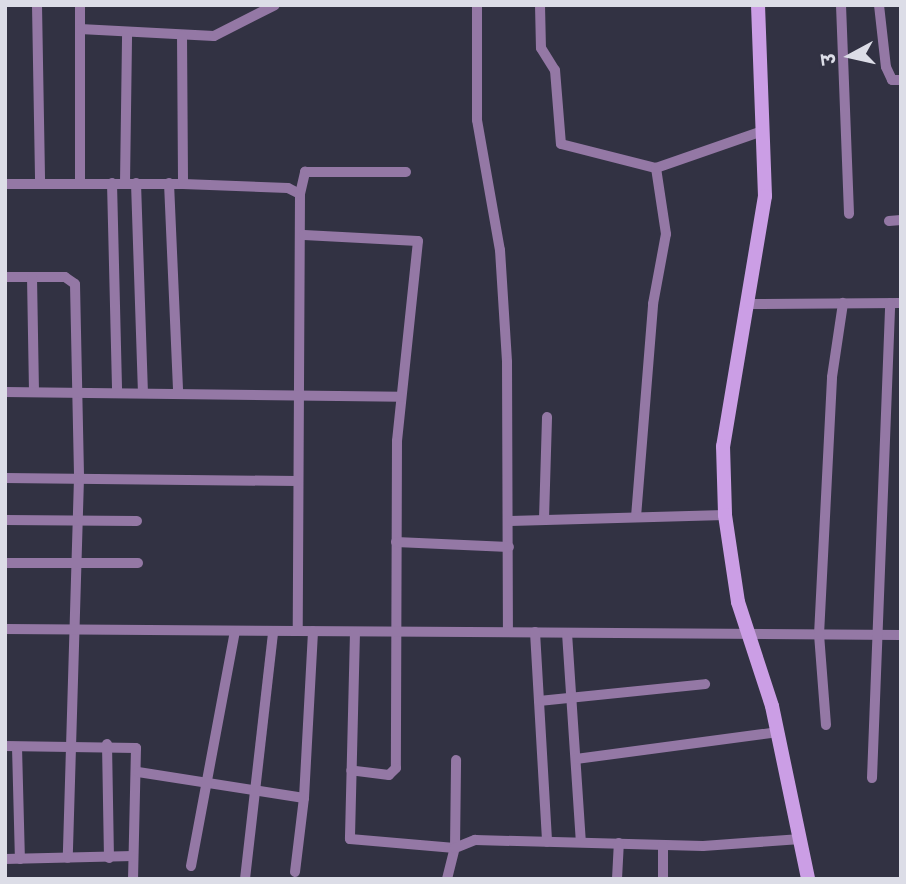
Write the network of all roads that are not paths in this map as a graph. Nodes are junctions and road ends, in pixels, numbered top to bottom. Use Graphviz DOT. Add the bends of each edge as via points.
graph roads {
  1 [pos="37,5"];
  2 [pos="80,5"];
  3 [pos="275,5"];
  4 [pos="477,5"];
  5 [pos="540,5"];
  6 [pos="758,5"];
  7 [pos="841,5"];
  8 [pos="880,5"];
  9 [pos="80,29"];
  10 [pos="127,32"];
  11 [pos="182,35"];
  12 [pos="901,80"];
  13 [pos="762,131"];
  14 [pos="656,168"];
  15 [pos="407,172"];
  16 [pos="40,183"];
  17 [pos="80,183"];
  18 [pos="112,183"];
  19 [pos="130,183"];
  20 [pos="169,183"];
  21 [pos="5,184"];
  22 [pos="183,184"];
  23 [pos="300,194"];
  24 [pos="849,214"];
  25 [pos="888,220"];
  26 [pos="901,220"];
  27 [pos="304,235"];
  28 [pos="5,277"];
  29 [pos="32,277"];
  30 [pos="843,303"];
  31 [pos="895,303"];
  32 [pos="748,304"];
  33 [pos="34,391"];
  34 [pos="78,391"];
  35 [pos="297,391"];
  36 [pos="5,392"];
  37 [pos="117,393"];
  38 [pos="143,393"];
  39 [pos="178,393"];
  40 [pos="401,397"];
  41 [pos="547,417"];
  42 [pos="5,478"];
  43 [pos="79,478"];
  44 [pos="297,481"];
  45 [pos="725,515"];
  46 [pos="636,517"];
  47 [pos="544,519"];
  48 [pos="5,520"];
  49 [pos="78,520"];
  50 [pos="510,520"];
  51 [pos="137,521"];
  52 [pos="396,542"];
  53 [pos="509,547"];
  54 [pos="76,562"];
  55 [pos="5,563"];
  56 [pos="138,563"];
  57 [pos="5,629"];
  58 [pos="72,629"];
  59 [pos="298,631"];
  60 [pos="313,631"];
  61 [pos="235,632"];
  62 [pos="273,632"];
  63 [pos="355,632"];
  64 [pos="508,632"];
  65 [pos="535,632"];
  66 [pos="745,632"];
  67 [pos="398,633"];
  68 [pos="566,633"];
  69 [pos="819,635"];
  70 [pos="901,635"];
  71 [pos="874,636"];
  72 [pos="705,684"];
  73 [pos="571,698"];
  74 [pos="539,701"];
  75 [pos="826,724"];
  76 [pos="778,732"];
  77 [pos="107,744"];
  78 [pos="5,746"];
  79 [pos="70,746"];
  80 [pos="18,747"];
  81 [pos="576,759"];
  82 [pos="456,760"];
  83 [pos="351,770"];
  84 [pos="138,772"];
  85 [pos="872,778"];
  86 [pos="205,783"];
  87 [pos="254,791"];
  88 [pos="304,798"];
  89 [pos="801,839"];
  90 [pos="547,842"];
  91 [pos="582,842"];
  92 [pos="619,843"];
  93 [pos="663,845"];
  94 [pos="455,848"];
  95 [pos="133,856"];
  96 [pos="68,858"];
  97 [pos="109,858"];
  98 [pos="5,859"];
  99 [pos="20,859"];
  100 [pos="191,866"];
  101 [pos="295,872"];
  102 [pos="132,879"];
  103 [pos="245,879"];
  104 [pos="447,879"];
  105 [pos="617,879"];
  106 [pos="663,879"];
  107 [pos="808,879"];
  1 -- 16 [label="street"];
  2 -- 9 [label="street"];
  3 -- 11 [label="street" via="214,36"];
  4 -- 50 [label="street" via="477,120 501,263"];
  5 -- 14 [label="street" via="541,48 555,70 557,140"];
  6 -- 13 [label="street"];
  7 -- 24 [label="street"];
  8 -- 12 [label="street" via="887,68 892,80"];
  9 -- 10 [label="street"];
  9 -- 17 [label="street"];
  10 -- 11 [label="street"];
  10 -- 19 [label="street"];
  11 -- 22 [label="street"];
  13 -- 14 [label="street"];
  13 -- 32 [label="street" via="765,196"];
  14 -- 46 [label="street" via="665,258 653,304"];
  15 -- 23 [label="street" via="305,172"];
  16 -- 17 [label="street"];
  16 -- 21 [label="street"];
  17 -- 18 [label="street"];
  18 -- 19 [label="street"];
  18 -- 37 [label="street"];
  19 -- 20 [label="street"];
  19 -- 38 [label="street"];
  20 -- 22 [label="street"];
  20 -- 39 [label="street"];
  22 -- 23 [label="street" via="288,188"];
  23 -- 27 [label="street"];
  25 -- 26 [label="street"];
  27 -- 35 [label="street"];
  27 -- 40 [label="street" via="417,238"];
  28 -- 29 [label="street"];
  29 -- 33 [label="street"];
  29 -- 34 [label="street" via="74,280"];
  30 -- 31 [label="street"];
  30 -- 32 [label="street"];
  30 -- 69 [label="street" via="832,377"];
  31 -- 71 [label="street"];
  32 -- 45 [label="street" via="723,446"];
  33 -- 34 [label="street"];
  33 -- 36 [label="street"];
  34 -- 37 [label="street"];
  34 -- 43 [label="street"];
  35 -- 39 [label="street"];
  35 -- 40 [label="street"];
  35 -- 44 [label="street"];
  37 -- 38 [label="street"];
  38 -- 39 [label="street"];
  40 -- 52 [label="street"];
  41 -- 47 [label="street"];
  42 -- 43 [label="street"];
  43 -- 44 [label="street"];
  43 -- 49 [label="street"];
  44 -- 59 [label="street"];
  45 -- 46 [label="street"];
  45 -- 66 [label="street"];
  46 -- 47 [label="street"];
  47 -- 50 [label="street"];
  48 -- 49 [label="street"];
  49 -- 51 [label="street"];
  49 -- 54 [label="street"];
  50 -- 53 [label="street"];
  52 -- 53 [label="street"];
  52 -- 67 [label="street"];
  53 -- 64 [label="street"];
  54 -- 55 [label="street"];
  54 -- 56 [label="street"];
  54 -- 58 [label="street"];
  57 -- 58 [label="street"];
  58 -- 61 [label="street"];
  58 -- 79 [label="street"];
  59 -- 60 [label="street"];
  59 -- 62 [label="street"];
  60 -- 63 [label="street"];
  60 -- 88 [label="street"];
  61 -- 62 [label="street"];
  61 -- 86 [label="street"];
  62 -- 87 [label="street"];
  63 -- 67 [label="street"];
  63 -- 83 [label="street"];
  64 -- 65 [label="street"];
  64 -- 67 [label="street"];
  65 -- 68 [label="street"];
  65 -- 74 [label="street"];
  66 -- 68 [label="street"];
  66 -- 69 [label="street"];
  66 -- 76 [label="street"];
  67 -- 83 [label="street" via="396,772"];
  68 -- 73 [label="street"];
  69 -- 71 [label="street"];
  69 -- 75 [label="street"];
  70 -- 71 [label="street"];
  71 -- 85 [label="street"];
  72 -- 73 [label="street"];
  73 -- 74 [label="street"];
  73 -- 81 [label="street"];
  74 -- 90 [label="street"];
  76 -- 81 [label="street"];
  76 -- 89 [label="street"];
  77 -- 79 [label="street"];
  77 -- 84 [label="street" via="136,748"];
  77 -- 97 [label="street"];
  78 -- 80 [label="street"];
  79 -- 80 [label="street"];
  79 -- 96 [label="street"];
  80 -- 99 [label="street"];
  81 -- 91 [label="street"];
  82 -- 94 [label="street"];
  83 -- 94 [label="street" via="352,841"];
  84 -- 86 [label="street"];
  84 -- 95 [label="street"];
  86 -- 87 [label="street"];
  86 -- 100 [label="street"];
  87 -- 88 [label="street"];
  87 -- 103 [label="street"];
  88 -- 101 [label="street"];
  89 -- 93 [label="street"];
  89 -- 107 [label="street"];
  90 -- 91 [label="street"];
  90 -- 94 [label="street" via="475,840"];
  91 -- 92 [label="street"];
  92 -- 93 [label="street"];
  92 -- 105 [label="street"];
  93 -- 106 [label="street"];
  94 -- 104 [label="street"];
  95 -- 97 [label="street"];
  95 -- 102 [label="street"];
  96 -- 97 [label="street"];
  96 -- 99 [label="street"];
  98 -- 99 [label="street"];
}
